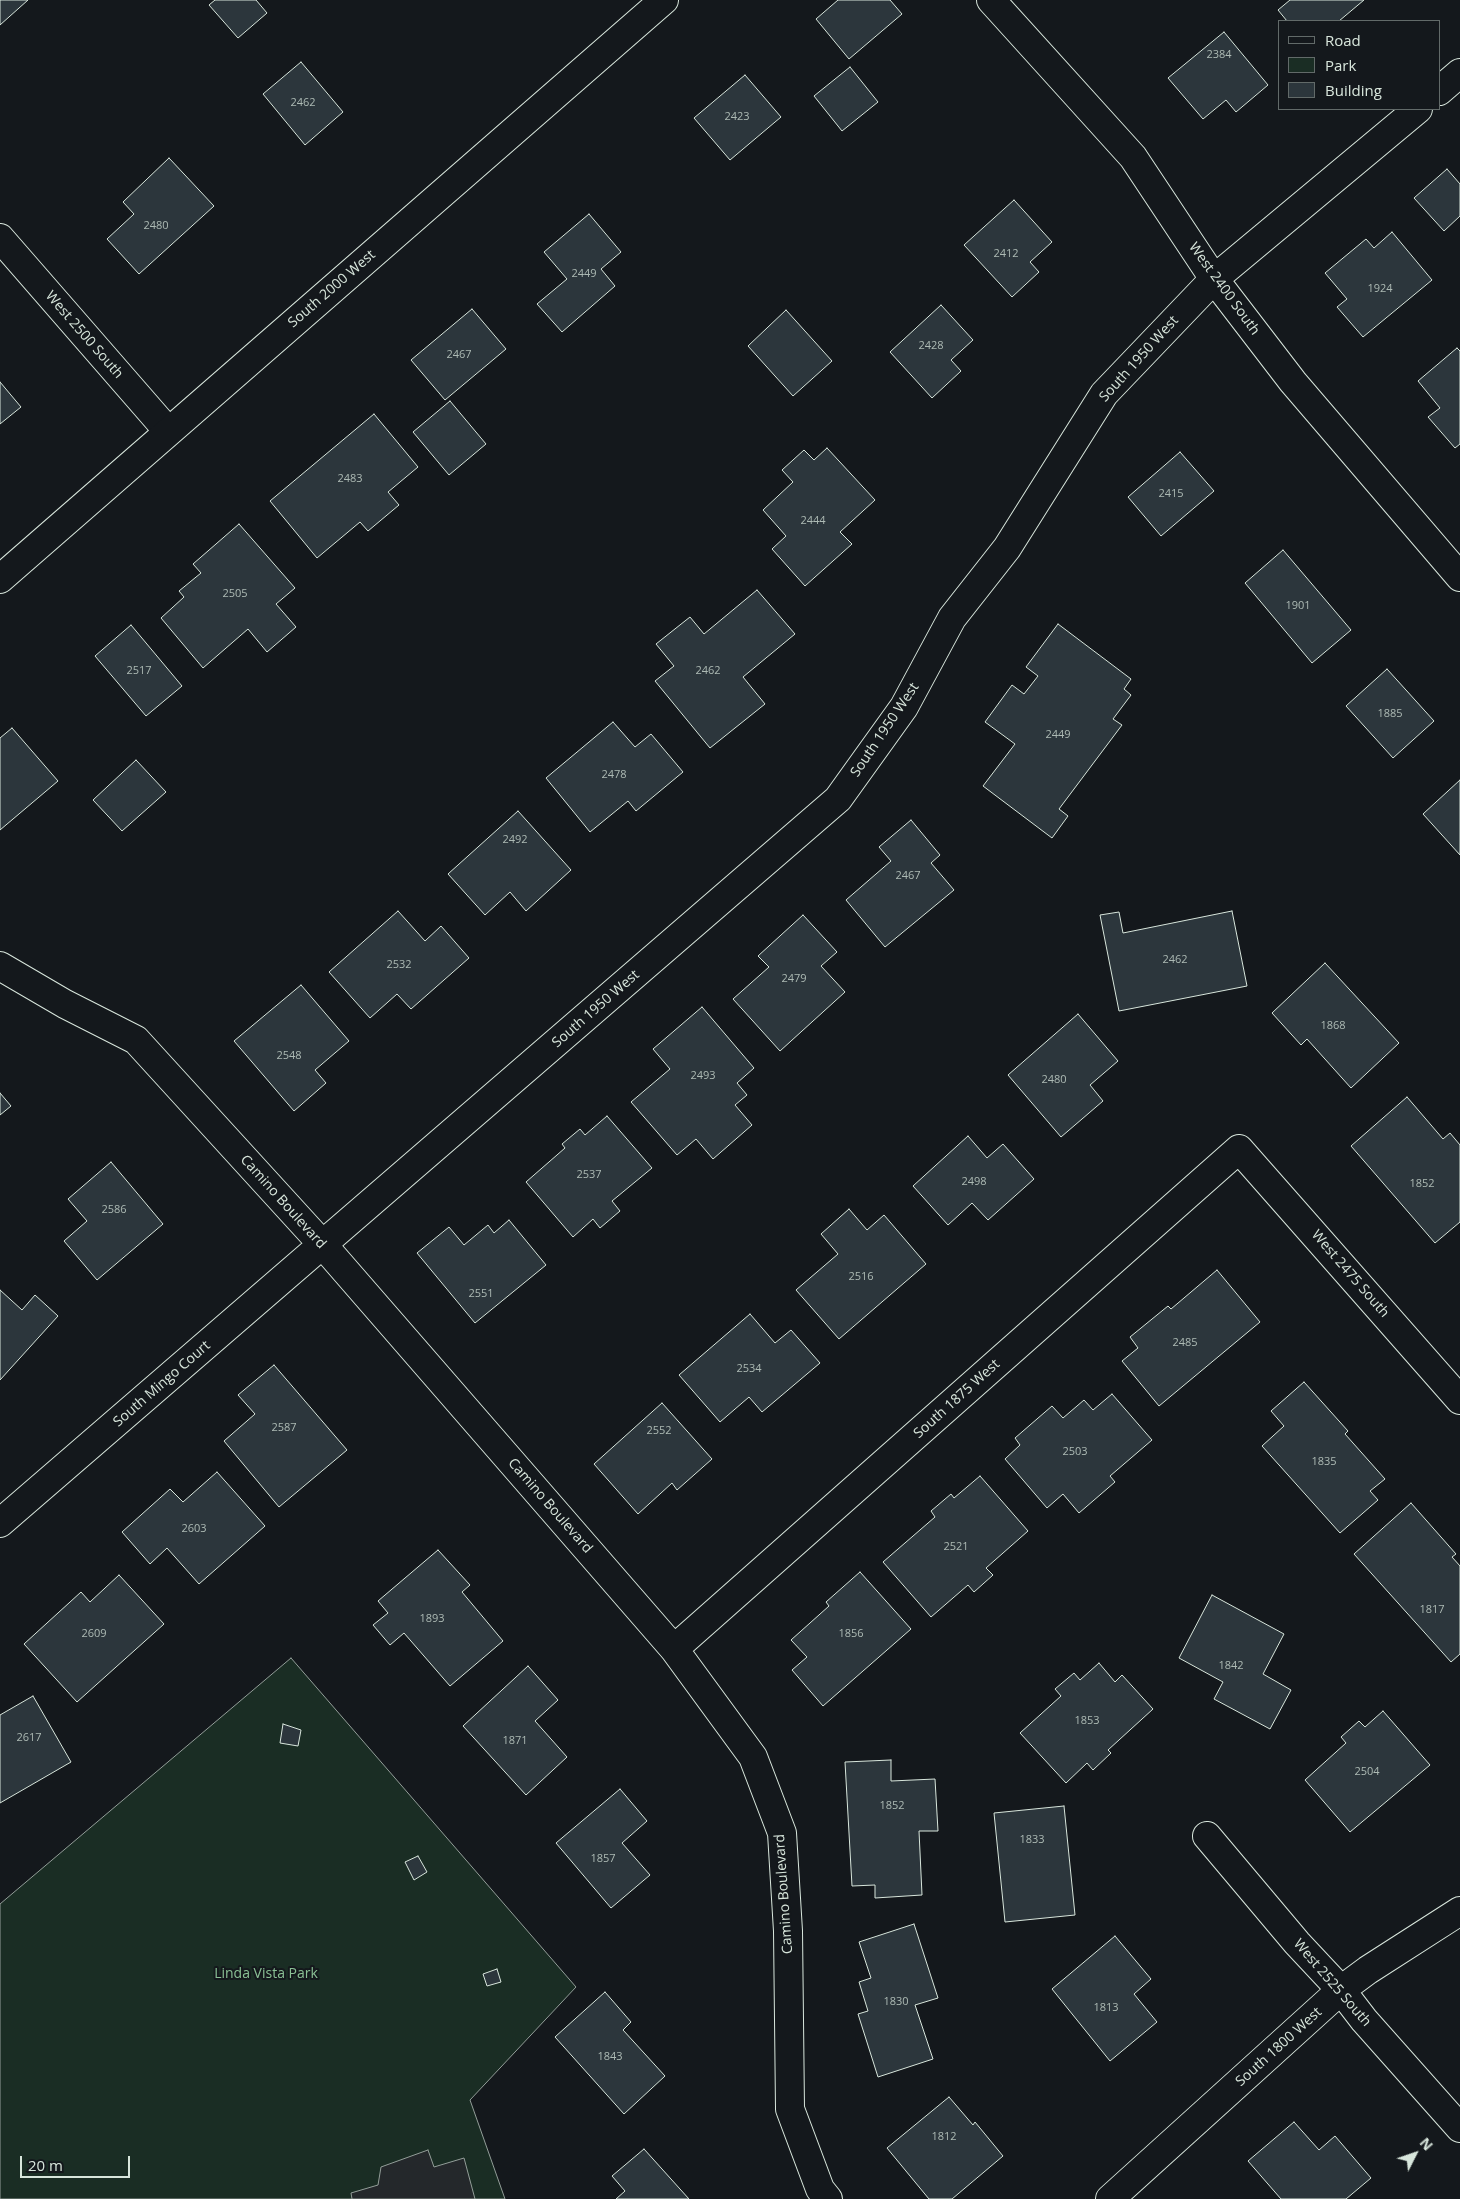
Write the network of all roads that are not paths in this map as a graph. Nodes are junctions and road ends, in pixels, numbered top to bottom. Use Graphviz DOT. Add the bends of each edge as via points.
graph roads {
  1 [pos="664,0"];
  2 [pos="991,0"];
  3 [pos="1460,73"];
  4 [pos="1440,90"];
  5 [pos="1417,110"];
  6 [pos="0,238"];
  7 [pos="1214,279"];
  8 [pos="168,431"];
  9 [pos="1460,577"];
  10 [pos="0,579"];
  11 [pos="0,966"];
  12 [pos="1240,1149"];
  13 [pos="323,1245"];
  14 [pos="1460,1400"];
  15 [pos="0,1523"];
  16 [pos="674,1649"];
  17 [pos="1207,1836"];
  18 [pos="1460,1911"];
  19 [pos="1341,1990"];
  20 [pos="1460,2128"];
  21 [pos="828,2199"];
  22 [pos="1110,2199"];
  1 -- 8 [label="street, South 2000 West"];
  2 -- 7 [label="street, West 2400 South" via="1133,156"];
  3 -- 4 [label="street"];
  5 -- 7 [label="street, South 1950 West"];
  6 -- 8 [label="street, West 2500 South"];
  7 -- 9 [label="street, West 2400 South" via="1293,382"];
  7 -- 13 [label="street, South 1950 West" via="1104,394 1007,548 952,618 904,707 838,799"];
  8 -- 10 [label="street, South 2000 West"];
  11 -- 13 [label="street, Camino Boulevard" via="136,1040"];
  12 -- 14 [label="street, West 2475 South"];
  12 -- 16 [label="street, South 1875 West"];
  13 -- 15 [label="street, South Mingo Court"];
  13 -- 16 [label="street, Camino Boulevard"];
  16 -- 21 [label="street, Camino Boulevard" via="753,1757 782,1833 788,1931 790,2109 820,2190"];
  17 -- 19 [label="street, West 2525 South"];
  18 -- 19 [label="street, South 1800 West"];
  19 -- 20 [label="street, West 2525 South"];
  19 -- 22 [label="street, South 1800 West"];
}
